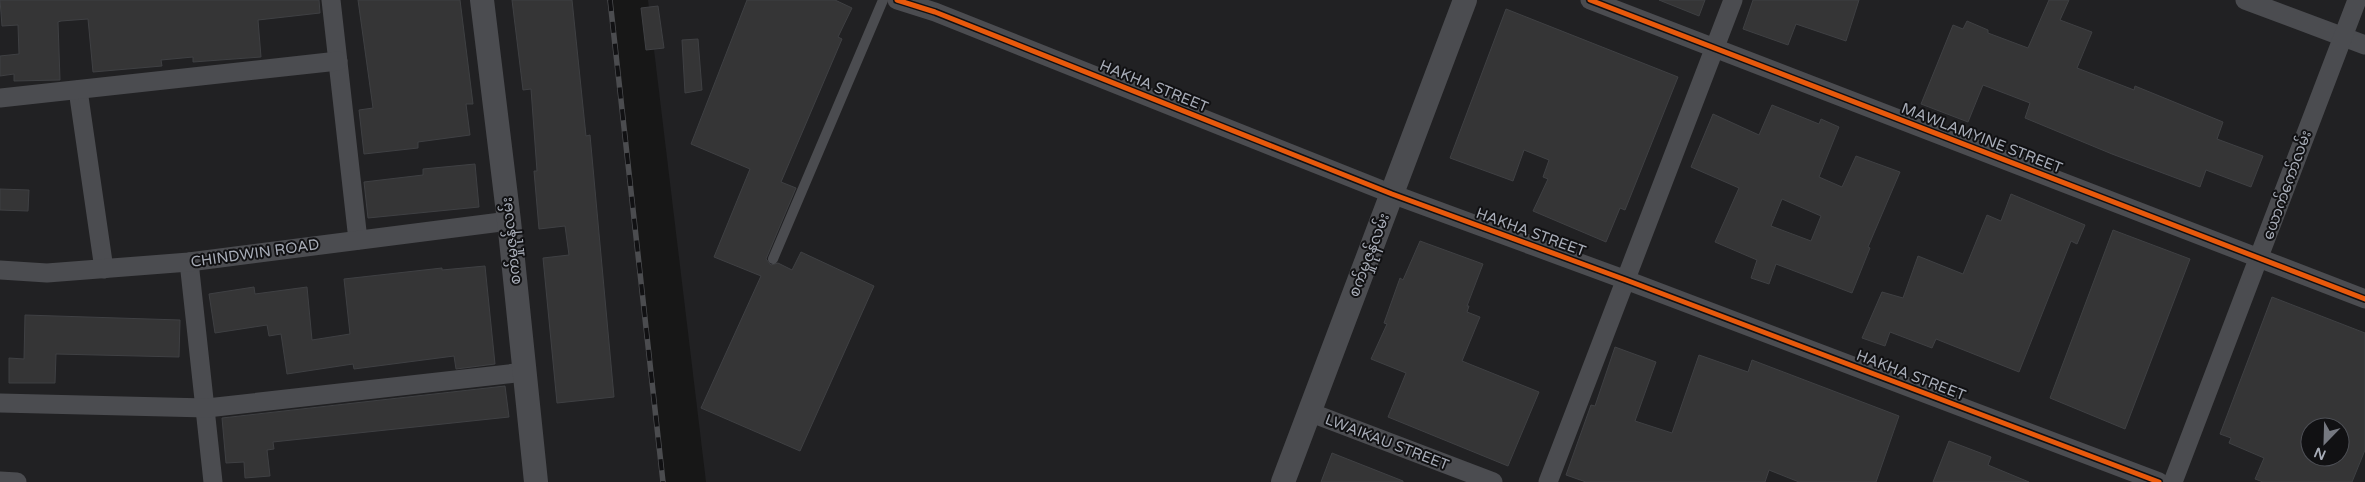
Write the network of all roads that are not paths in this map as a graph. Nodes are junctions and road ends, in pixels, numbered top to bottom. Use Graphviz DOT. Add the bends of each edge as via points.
graph roads {
  1 [pos="331,0"];
  2 [pos="482,0"];
  3 [pos="883,0"];
  4 [pos="897,0"];
  5 [pos="1465,0"];
  6 [pos="1590,0"];
  7 [pos="1733,0"];
  8 [pos="2245,0"];
  9 [pos="2357,0"];
  10 [pos="934,6"];
  11 [pos="2343,37"];
  12 [pos="2365,45"];
  13 [pos="1715,49"];
  14 [pos="338,61"];
  15 [pos="78,90"];
  16 [pos="0,98"];
  17 [pos="1392,194"];
  18 [pos="509,221"];
  19 [pos="358,240"];
  20 [pos="773,259"];
  21 [pos="2260,259"];
  22 [pos="189,262"];
  23 [pos="104,269"];
  24 [pos="0,270"];
  25 [pos="1626,280"];
  26 [pos="2365,299"];
  27 [pos="525,372"];
  28 [pos="0,403"];
  29 [pos="206,408"];
  30 [pos="1309,412"];
  31 [pos="0,481"];
  32 [pos="18,482"];
  33 [pos="214,482"];
  34 [pos="536,482"];
  35 [pos="1283,482"];
  36 [pos="1493,482"];
  37 [pos="1548,482"];
  38 [pos="2159,482"];
  39 [pos="2173,482"];
  1 -- 14 [label="street"];
  2 -- 18 [label="street, စက်မှုဇုန်လမ်း"];
  3 -- 20 [label="lane"];
  4 -- 10 [label="street, HAKHA STREET"];
  5 -- 17 [label="street, စက်မှုဇုန်လမ်း"];
  6 -- 13 [label="street, MAWLAMYINE STREET"];
  7 -- 13 [label="street"];
  8 -- 11 [label="street"];
  9 -- 11 [label="street, ယောက်ကော်လမ်း"];
  10 -- 17 [label="street, HAKHA STREET"];
  11 -- 12 [label="street"];
  11 -- 21 [label="street, ယောက်ကော်လမ်း"];
  13 -- 21 [label="street, MAWLAMYINE STREET"];
  13 -- 25 [label="street"];
  14 -- 15 [label="street"];
  14 -- 19 [label="street"];
  15 -- 16 [label="street"];
  15 -- 23 [label="street"];
  17 -- 25 [label="street, HAKHA STREET"];
  17 -- 30 [label="street, စက်မှုဇုန်လမ်း"];
  18 -- 19 [label="street, CHINDWIN ROAD"];
  18 -- 27 [label="street, စက်မှုဇုန်လမ်း"];
  19 -- 22 [label="street, CHINDWIN ROAD"];
  21 -- 26 [label="street, MAWLAMYINE STREET"];
  21 -- 39 [label="street, ယောက်ကော်လမ်း"];
  22 -- 23 [label="street, CHINDWIN ROAD"];
  22 -- 29 [label="street"];
  23 -- 24 [label="street, CHINDWIN ROAD" via="47,274"];
  25 -- 37 [label="street"];
  25 -- 38 [label="street, HAKHA STREET"];
  27 -- 29 [label="street"];
  27 -- 34 [label="street, စက်မှုဇုန်လမ်း"];
  28 -- 29 [label="street"];
  29 -- 33 [label="street"];
  30 -- 35 [label="street, စက်မှုဇုန်လမ်း"];
  30 -- 36 [label="street, LWAIKAU STREET"];
  31 -- 32 [label="street"];
}
